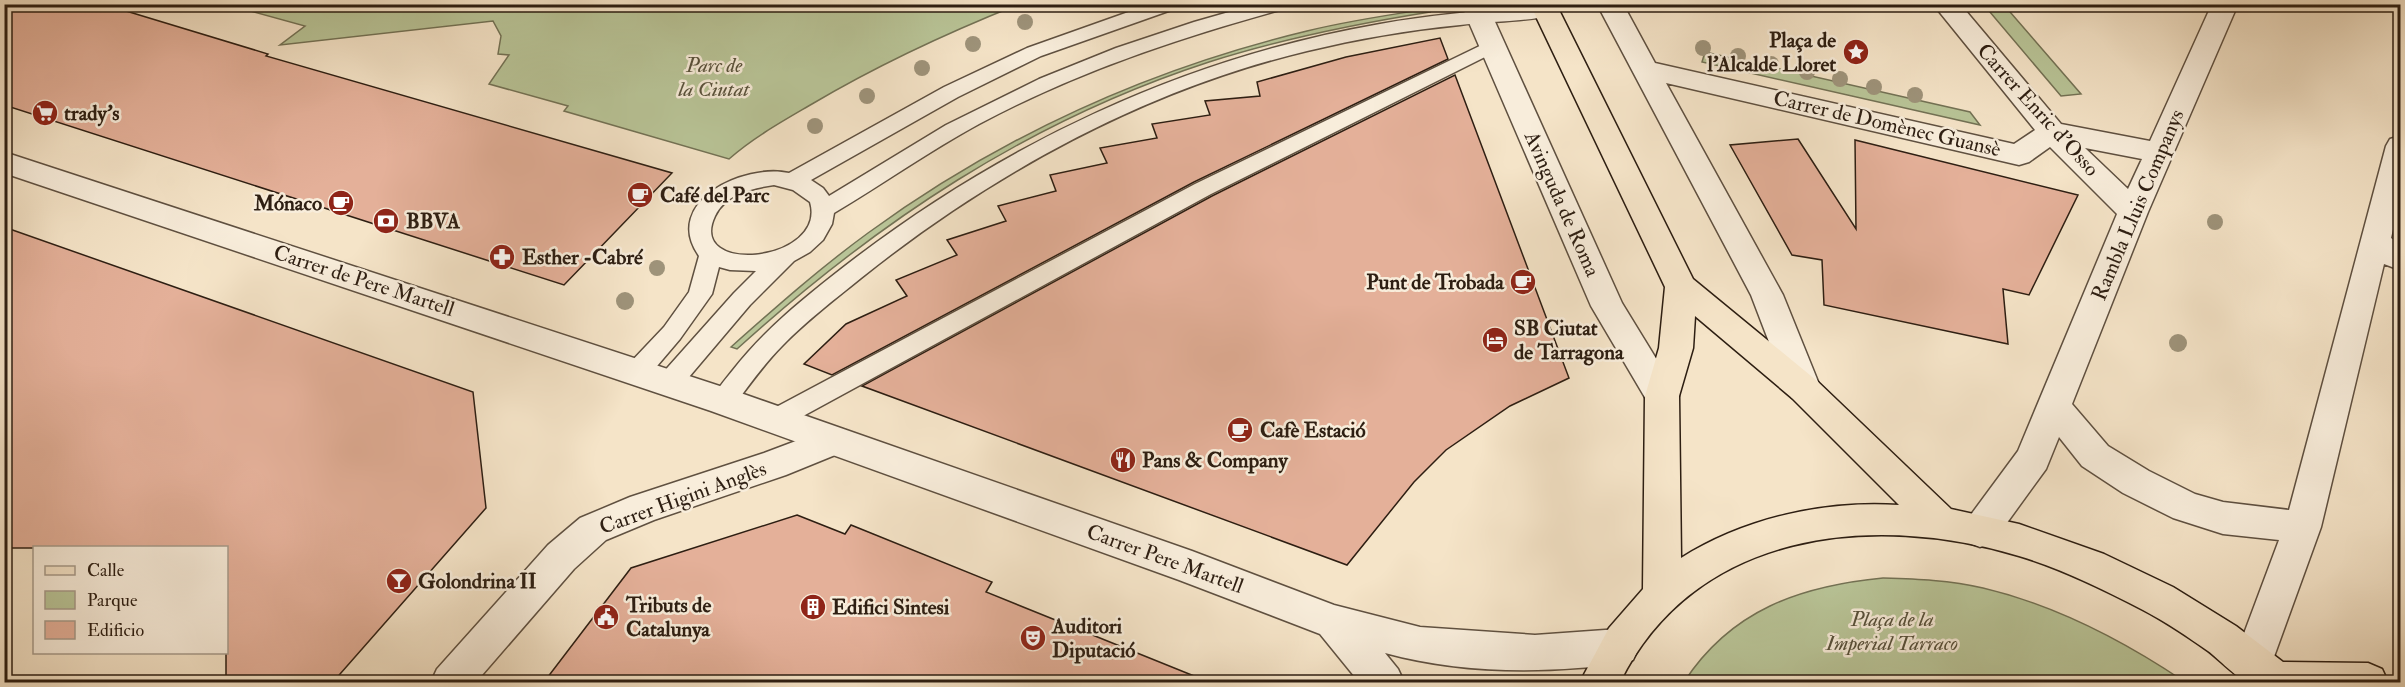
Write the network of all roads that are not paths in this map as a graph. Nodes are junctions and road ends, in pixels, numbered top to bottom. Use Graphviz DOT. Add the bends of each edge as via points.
graph roads {
  1 [pos="1170,4"];
  2 [pos="1280,4"];
  3 [pos="1610,4"];
  4 [pos="1946,4"];
  5 [pos="2225,4"];
  6 [pos="1545,8"];
  7 [pos="1477,11"];
  8 [pos="1492,46"];
  9 [pos="1645,69"];
  10 [pos="2052,132"];
  11 [pos="2400,146"];
  12 [pos="2159,152"];
  13 [pos="4,162"];
  14 [pos="794,180"];
  15 [pos="823,209"];
  16 [pos="2133,212"];
  17 [pos="2387,250"];
  18 [pos="711,254"];
  19 [pos="786,256"];
  20 [pos="1682,286"];
  21 [pos="638,372"];
  22 [pos="669,383"];
  23 [pos="1804,389"];
  24 [pos="1662,396"];
  25 [pos="723,401"];
  26 [pos="2055,407"];
  27 [pos="774,420"];
  28 [pos="833,441"];
  29 [pos="1942,524"];
  30 [pos="2303,527"];
  31 [pos="1980,531"];
  32 [pos="1662,596"];
  33 [pos="1334,622"];
  34 [pos="1618,647"];
  35 [pos="2268,675"];
  36 [pos="452,682"];
  37 [pos="1384,682"];
  38 [pos="1600,682"];
  39 [pos="2368,682"];
  1 -- 14 [label="lane" via="1034,52 951,92"];
  2 -- 15 [label="lane" via="1212,22 1057,77 972,119"];
  3 -- 9 [label="street"];
  4 -- 10 [label="street, Carrer Enric d'Osso"];
  5 -- 12 [label="street, Rambla Lluis Companys"];
  6 -- 7 [label="lane"];
  6 -- 20 [label="main road"];
  7 -- 8 [label="street, Avinguda de Roma"];
  7 -- 25 [label="lane" via="1376,30 1245,62 1086,124 932,212 855,270 780,333"];
  8 -- 24 [label="street, Avinguda de Roma" via="1607,306"];
  8 -- 27 [label="lane" via="1203,189"];
  9 -- 10 [label="street, Carrer de Domènec Guansè" via="2019,154"];
  9 -- 23 [label="street" via="1767,295"];
  10 -- 12 [label="street"];
  10 -- 16 [label="street, Carrer Enric d'Osso"];
  11 -- 17 [label="street"];
  12 -- 16 [label="street, Rambla Lluis Companys"];
  13 -- 21 [label="street, Carrer de Pere Martell"];
  14 -- 15 [label="lane" via="819,197"];
  14 -- 18 [label="lane" via="753,181 716,199 704,212 699,227 701,242"];
  15 -- 19 [label="lane" via="815,235"];
  16 -- 26 [label="street, Rambla Lluis Companys"];
  17 -- 30 [label="street"];
  18 -- 19 [label="lane" via="747,265"];
  18 -- 21 [label="lane" via="700,294"];
  19 -- 22 [label="lane" via="742,299"];
  20 -- 23 [label="main road"];
  20 -- 24 [label="main road" via="1676,348"];
  21 -- 22 [label="street, Carrer de Pere Martell"];
  22 -- 25 [label="street, Carrer de Pere Martell"];
  23 -- 29 [label="main road"];
  24 -- 32 [label="main road"];
  25 -- 27 [label="street, Carrer Pere Martell"];
  26 -- 30 [label="street" via="2095,456 2187,507 2223,518"];
  26 -- 31 [label="street, Rambla Lluis Companys" via="2033,459"];
  27 -- 28 [label="street, Carrer Pere Martell"];
  28 -- 33 [label="street, Carrer Pere Martell"];
  28 -- 36 [label="street, Carrer Higini Anglès" via="593,529 561,557"];
  29 -- 31 [label="main road"];
  29 -- 32 [label="main road" via="1860,519 1762,536 1719,555"];
  30 -- 35 [label="street" via="2291,554"];
  31 -- 35 [label="main road" via="2040,548 2123,582 2189,618"];
  32 -- 34 [label="main road"];
  33 -- 34 [label="street, Carrer Pere Martell" via="1420,645 1535,652"];
  33 -- 37 [label="street"];
  34 -- 38 [label="main road"];
  35 -- 39 [label="main road"];
}
